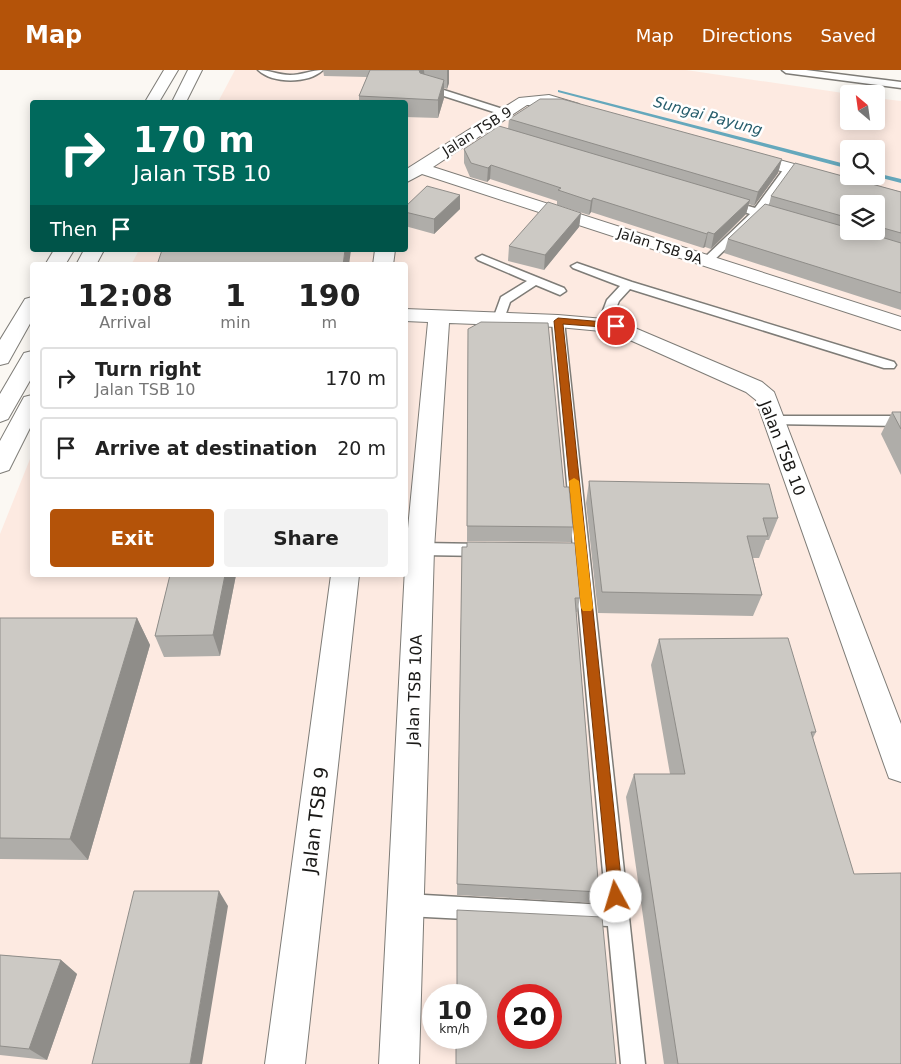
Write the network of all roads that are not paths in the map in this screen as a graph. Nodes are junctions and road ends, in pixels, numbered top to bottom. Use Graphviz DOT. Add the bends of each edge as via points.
graph roads {
  1 [pos="171,70"];
  2 [pos="194,70"];
  3 [pos="262,70"];
  4 [pos="319,70"];
  5 [pos="786,70"];
  6 [pos="834,73"];
  7 [pos="901,85"];
  8 [pos="424,87"];
  9 [pos="153,100"];
  10 [pos="180,100"];
  11 [pos="586,111"];
  12 [pos="503,112"];
  13 [pos="478,128"];
  14 [pos="497,134"];
  15 [pos="735,153"];
  16 [pos="790,168"];
  17 [pos="412,173"];
  18 [pos="901,198"];
  19 [pos="720,201"];
  20 [pos="757,212"];
  21 [pos="784,221"];
  22 [pos="482,258"];
  23 [pos="707,261"];
  24 [pos="576,266"];
  25 [pos="535,280"];
  26 [pos="628,285"];
  27 [pos="560,291"];
  28 [pos="30,306"];
  29 [pos="408,315"];
  30 [pos="439,316"];
  31 [pos="499,319"];
  32 [pos="558,321"];
  33 [pos="604,324"];
  34 [pos="901,324"];
  35 [pos="0,358"];
  36 [pos="30,362"];
  37 [pos="889,365"];
  38 [pos="30,406"];
  39 [pos="0,414"];
  40 [pos="775,421"];
  41 [pos="901,421"];
  42 [pos="0,464"];
  43 [pos="420,549"];
  44 [pos="505,550"];
  45 [pos="562,550"];
  46 [pos="581,550"];
  47 [pos="345,577"];
  48 [pos="900,761"];
  49 [pos="406,905"];
  50 [pos="618,916"];
  51 [pos="285,1064"];
  52 [pos="399,1064"];
  53 [pos="633,1064"];
  1 -- 9 [label="main road"];
  2 -- 10 [label="main road"];
  3 -- 4 [label="lane" via="274,76 295,77 311,76"];
  5 -- 6 [label="lane"];
  6 -- 7 [label="lane"];
  8 -- 12 [label="lane"];
  11 -- 12 [label="main road, Jalan TSB 9" via="549,100 534,100"];
  12 -- 13 [label="main road, Jalan TSB 9"];
  13 -- 14 [label="lane"];
  13 -- 17 [label="main road, Jalan TSB 9"];
  15 -- 16 [label="main road"];
  16 -- 18 [label="main road"];
  16 -- 20 [label="lane"];
  17 -- 23 [label="main road, Jalan TSB 9A"];
  19 -- 20 [label="lane"];
  20 -- 21 [label="lane"];
  20 -- 23 [label="lane"];
  22 -- 25 [label="lane"];
  23 -- 34 [label="main road, Jalan TSB 9A"];
  24 -- 26 [label="lane"];
  25 -- 27 [label="lane"];
  25 -- 31 [label="lane" via="505,300"];
  26 -- 33 [label="lane" via="613,300"];
  26 -- 37 [label="lane"];
  28 -- 35 [label="main road"];
  29 -- 30 [label="main road, Jalan TSB 10"];
  30 -- 31 [label="main road, Jalan TSB 10"];
  30 -- 43 [label="main road, Jalan TSB 10A"];
  31 -- 32 [label="main road, Jalan TSB 10"];
  32 -- 33 [label="main road, Jalan TSB 10"];
  32 -- 46 [label="lane"];
  33 -- 40 [label="main road, Jalan TSB 10" via="616,326 754,387 766,397"];
  36 -- 39 [label="main road"];
  38 -- 42 [label="main road"];
  40 -- 41 [label="lane"];
  40 -- 48 [label="main road, Jalan TSB 10"];
  43 -- 44 [label="lane"];
  43 -- 49 [label="main road, Jalan TSB 10A"];
  45 -- 46 [label="lane"];
  46 -- 50 [label="lane"];
  47 -- 51 [label="main road, Jalan TSB 9"];
  49 -- 50 [label="lane"];
  49 -- 52 [label="main road, Jalan TSB 10A"];
  50 -- 53 [label="lane"];
}
